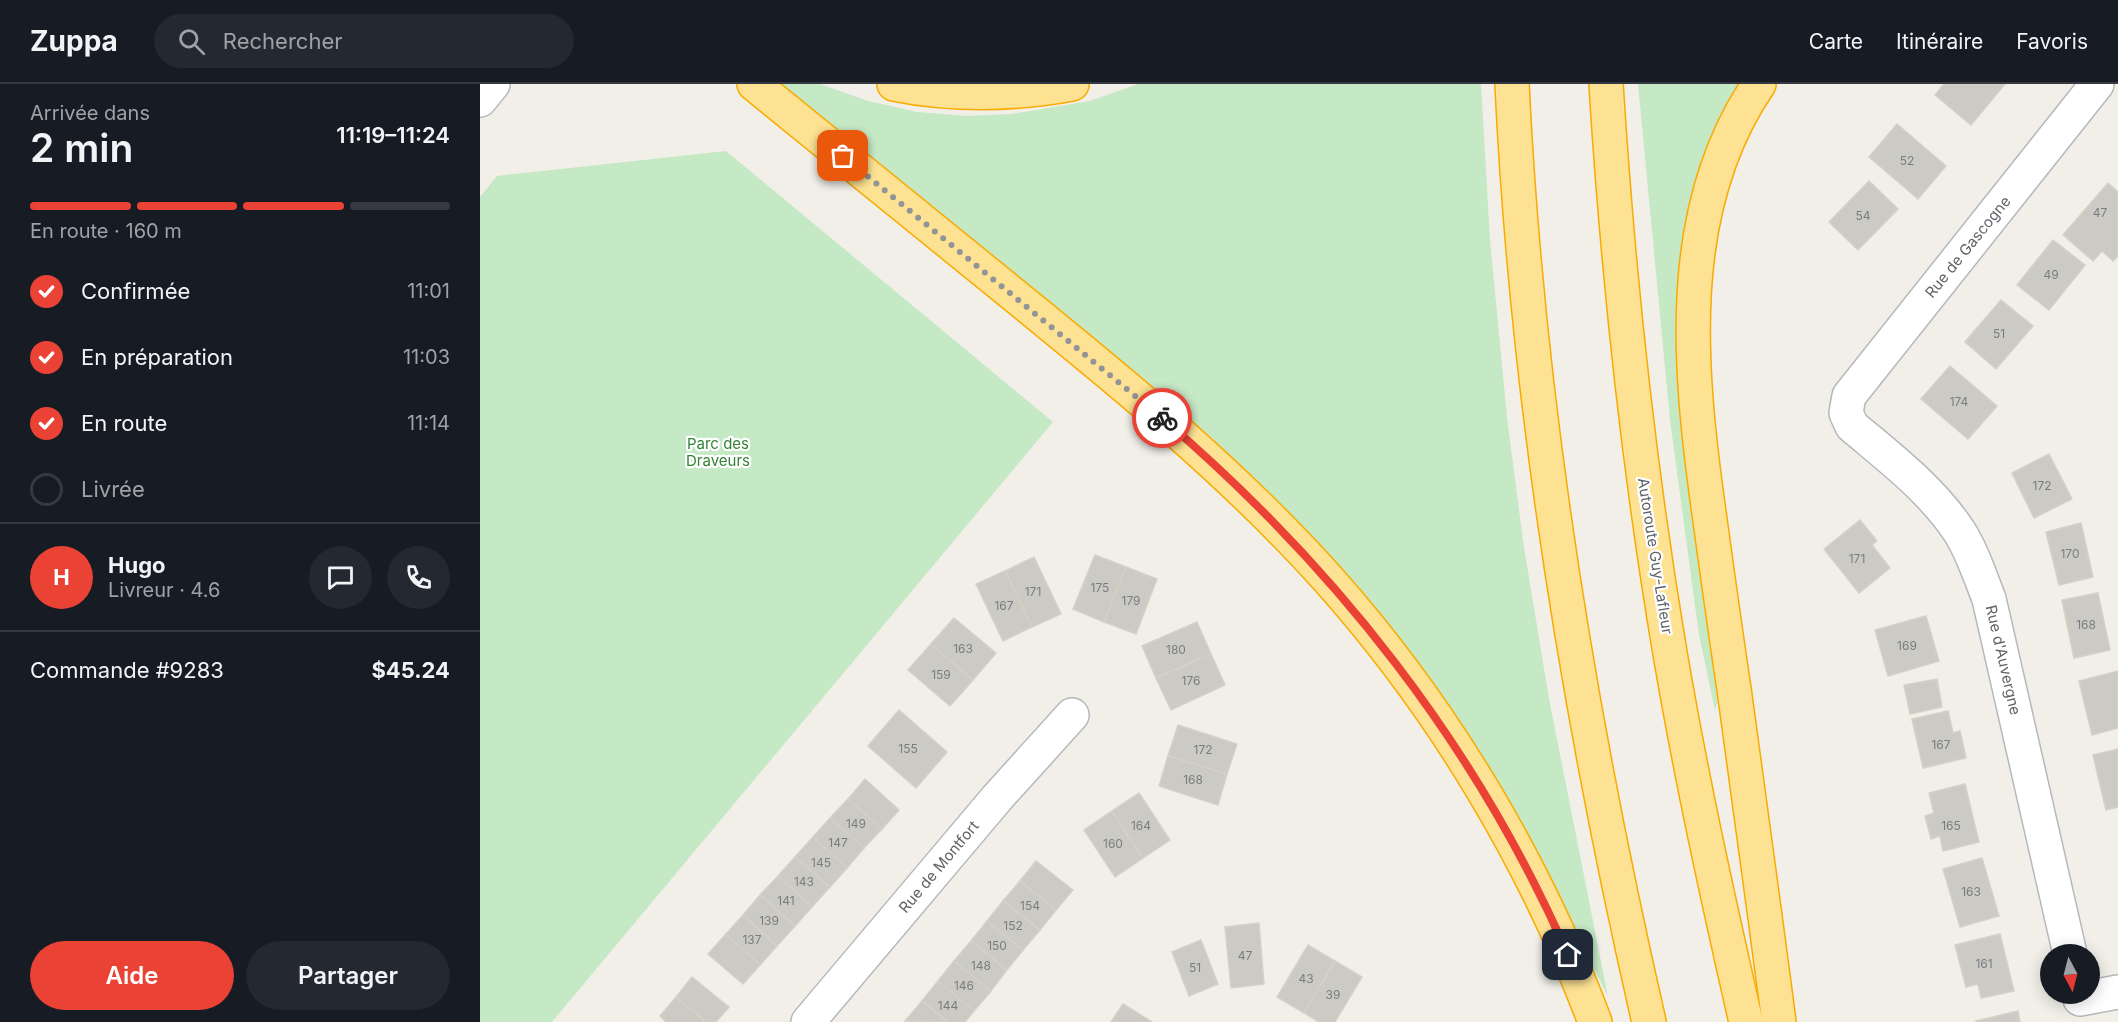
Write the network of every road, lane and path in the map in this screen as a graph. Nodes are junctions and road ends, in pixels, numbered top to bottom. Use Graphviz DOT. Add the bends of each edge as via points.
graph roads {
  1 [pos="493,84"];
  2 [pos="754,84"];
  3 [pos="894,84"];
  4 [pos="1072,84"];
  5 [pos="1512,84"];
  6 [pos="1606,84"];
  7 [pos="1759,84"];
  8 [pos="2097,84"];
  9 [pos="480,100"];
  10 [pos="1846,413"];
  11 [pos="1072,715"];
  12 [pos="2068,944"];
  13 [pos="2118,992"];
  14 [pos="2100,998"];
  15 [pos="808,1022"];
  16 [pos="1595,1022"];
  17 [pos="1649,1022"];
  18 [pos="1746,1022"];
  19 [pos="1779,1022"];
  1 -- 9 [label="street"];
  2 -- 16 [label="highway" via="1186,438 1259,506 1330,581 1423,698 1481,788 1550,915"];
  3 -- 4 [label="highway" via="974,93 1020,92"];
  5 -- 17 [label="highway" via="1529,314 1567,611 1602,810"];
  6 -- 18 [label="highway, Autoroute Guy-Lafleur" via="1625,321 1654,559 1698,806"];
  7 -- 19 [label="highway" via="1725,149 1705,210 1695,270 1693,337 1704,477"];
  8 -- 10 [label="street, Rue de Gascogne" via="1849,396"];
  10 -- 12 [label="street, Rue d'Auvergne" via="1852,426 1937,502 1960,532 1976,565 1989,599"];
  11 -- 15 [label="street, Rue de Montfort"];
  13 -- 14 [label="street"];
}
